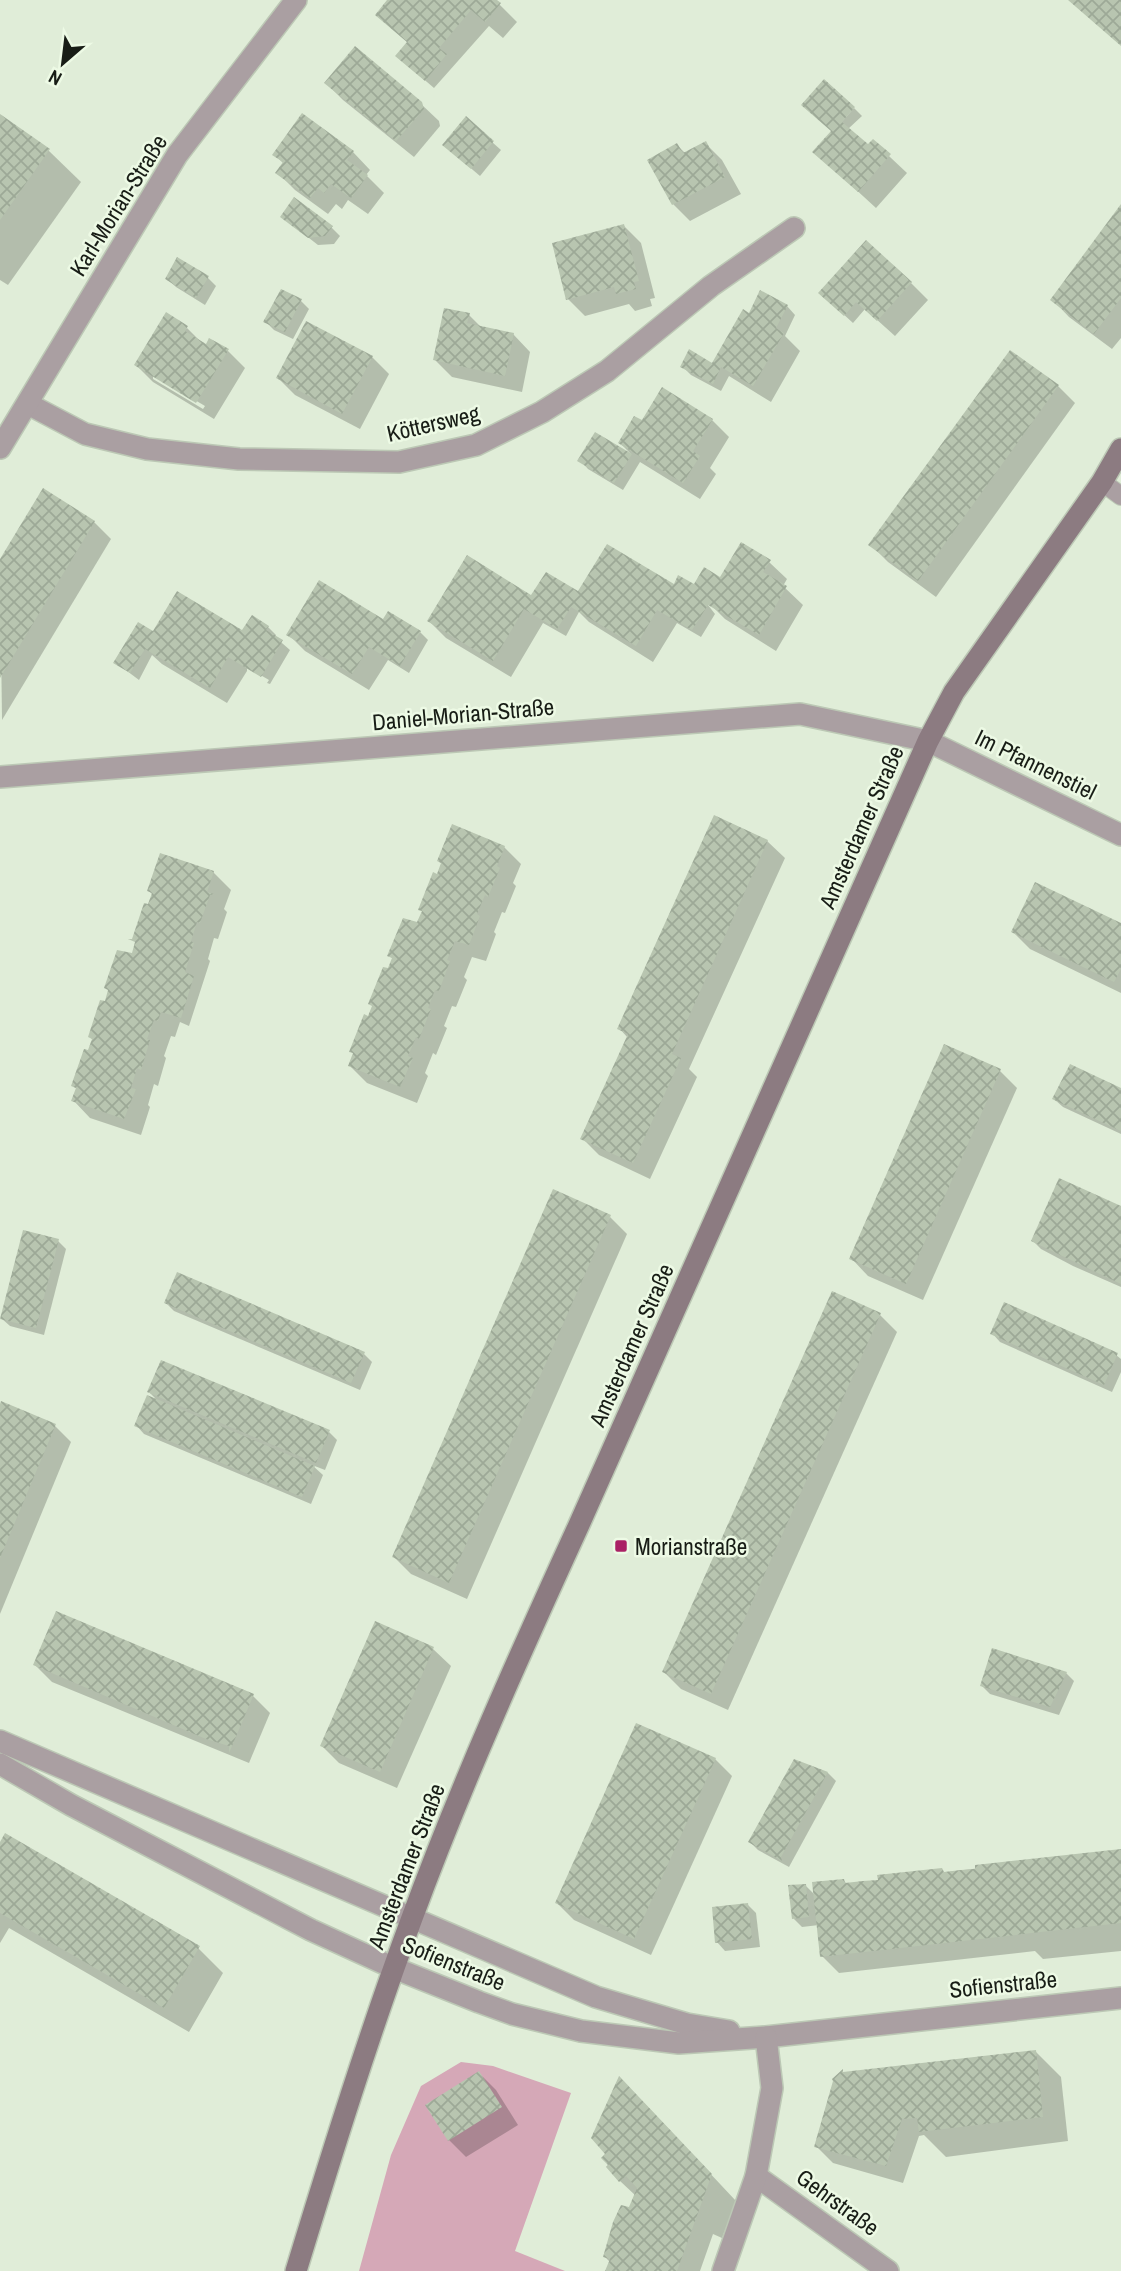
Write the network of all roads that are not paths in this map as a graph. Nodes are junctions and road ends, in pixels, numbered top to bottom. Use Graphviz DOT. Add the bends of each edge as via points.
graph roads {
  1 [pos="296,0"];
  2 [pos="794,228"];
  3 [pos="28,404"];
  4 [pos="0,448"];
  5 [pos="1121,449"];
  6 [pos="1121,464"];
  7 [pos="1101,482"];
  8 [pos="1121,496"];
  9 [pos="928,741"];
  10 [pos="0,777"];
  11 [pos="1121,835"];
  12 [pos="0,1741"];
  13 [pos="0,1764"];
  14 [pos="412,1919"];
  15 [pos="394,1968"];
  16 [pos="1121,1998"];
  17 [pos="766,2037"];
  18 [pos="757,2176"];
  19 [pos="296,2271"];
  20 [pos="723,2271"];
  21 [pos="888,2271"];
  1 -- 3 [label="street, Karl-Morian-Straße" via="177,155"];
  2 -- 3 [label="street, Köttersweg" via="710,286 607,371 542,412 477,444 399,463 239,460 147,449 85,434"];
  3 -- 4 [label="street, Karl-Morian-Straße"];
  5 -- 7 [label="street, Amsterdamer Straße"];
  6 -- 7 [label="street, Amsterdamer Straße"];
  7 -- 8 [label="lane"];
  7 -- 9 [label="street, Amsterdamer Straße" via="954,692"];
  9 -- 10 [label="street, Daniel-Morian-Straße" via="800,714"];
  9 -- 11 [label="street, Im Pfannenstiel"];
  9 -- 14 [label="street, Amsterdamer Straße" via="527,1637"];
  12 -- 14 [label="street, Sofienstraße"];
  13 -- 15 [label="street, Sofienstraße" via="282,1915"];
  14 -- 15 [label="street, Amsterdamer Straße"];
  14 -- 17 [label="street, Sofienstraße" via="596,1997 687,2024"];
  15 -- 17 [label="street, Sofienstraße" via="513,2014 581,2031 678,2043"];
  15 -- 19 [label="street, Amsterdamer Straße"];
  16 -- 17 [label="street, Sofienstraße"];
  17 -- 18 [label="street" via="772,2088"];
  18 -- 20 [label="street"];
  18 -- 21 [label="street, Gehrstraße"];
}
